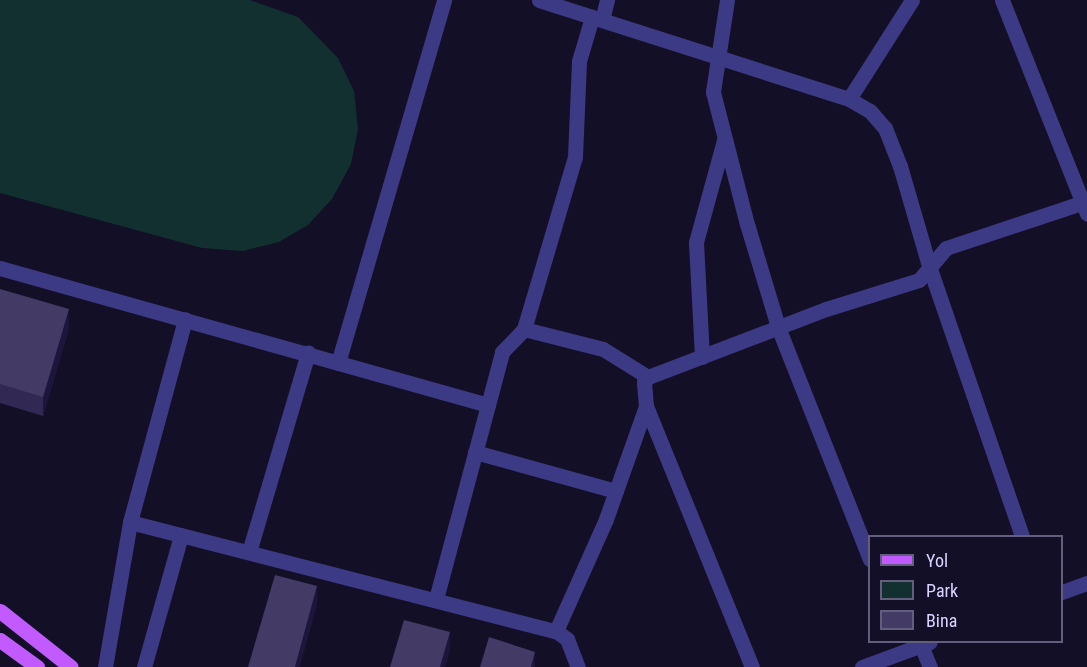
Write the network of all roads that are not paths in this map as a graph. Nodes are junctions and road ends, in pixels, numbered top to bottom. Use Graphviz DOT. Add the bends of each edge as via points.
graph roads {
  1 [pos="444,0"];
  2 [pos="539,0"];
  3 [pos="607,0"];
  4 [pos="727,0"];
  5 [pos="912,0"];
  6 [pos="1002,0"];
  7 [pos="597,18"];
  8 [pos="716,57"];
  9 [pos="849,99"];
  10 [pos="725,137"];
  11 [pos="1086,206"];
  12 [pos="929,266"];
  13 [pos="0,268"];
  14 [pos="185,319"];
  15 [pos="778,327"];
  16 [pos="524,329"];
  17 [pos="309,353"];
  18 [pos="702,357"];
  19 [pos="338,363"];
  20 [pos="648,377"];
  21 [pos="488,405"];
  22 [pos="646,406"];
  23 [pos="475,452"];
  24 [pos="616,491"];
  25 [pos="130,522"];
  26 [pos="181,535"];
  27 [pos="1021,535"];
  28 [pos="249,552"];
  29 [pos="868,555"];
  30 [pos="1087,583"];
  31 [pos="1063,592"];
  32 [pos="436,598"];
  33 [pos="0,611"];
  34 [pos="555,631"];
  35 [pos="0,640"];
  36 [pos="926,643"];
  37 [pos="904,646"];
  38 [pos="37,667"];
  39 [pos="71,667"];
  40 [pos="105,667"];
  41 [pos="144,667"];
  42 [pos="578,667"];
  43 [pos="752,667"];
  44 [pos="862,667"];
  45 [pos="930,667"];
  1 -- 19 [label="street"];
  2 -- 7 [label="street"];
  3 -- 7 [label="street"];
  4 -- 8 [label="street"];
  5 -- 9 [label="street"];
  6 -- 11 [label="street"];
  7 -- 8 [label="street"];
  7 -- 16 [label="street" via="579,61 575,157"];
  8 -- 9 [label="street"];
  8 -- 10 [label="street" via="713,92"];
  9 -- 12 [label="street" via="870,111 885,128"];
  10 -- 15 [label="street"];
  10 -- 18 [label="street" via="696,242"];
  11 -- 12 [label="street" via="946,248"];
  12 -- 15 [label="street" via="919,280"];
  12 -- 27 [label="street"];
  13 -- 14 [label="street"];
  14 -- 17 [label="street"];
  14 -- 25 [label="street"];
  15 -- 18 [label="street"];
  15 -- 29 [label="street"];
  16 -- 20 [label="street" via="603,349"];
  16 -- 21 [label="street" via="502,352"];
  17 -- 19 [label="street"];
  17 -- 28 [label="street"];
  18 -- 20 [label="street"];
  19 -- 21 [label="street"];
  20 -- 22 [label="street" via="644,389"];
  21 -- 23 [label="street"];
  22 -- 24 [label="street"];
  22 -- 43 [label="street"];
  23 -- 24 [label="street"];
  23 -- 32 [label="street"];
  24 -- 34 [label="street"];
  25 -- 26 [label="street"];
  25 -- 40 [label="street"];
  26 -- 28 [label="street"];
  26 -- 41 [label="street"];
  28 -- 32 [label="street"];
  30 -- 31 [label="street"];
  32 -- 34 [label="street"];
  33 -- 39 [label="main road"];
  34 -- 42 [label="street" via="567,639"];
  35 -- 38 [label="main road"];
  36 -- 37 [label="street"];
  36 -- 45 [label="street"];
  37 -- 44 [label="street"];
}
